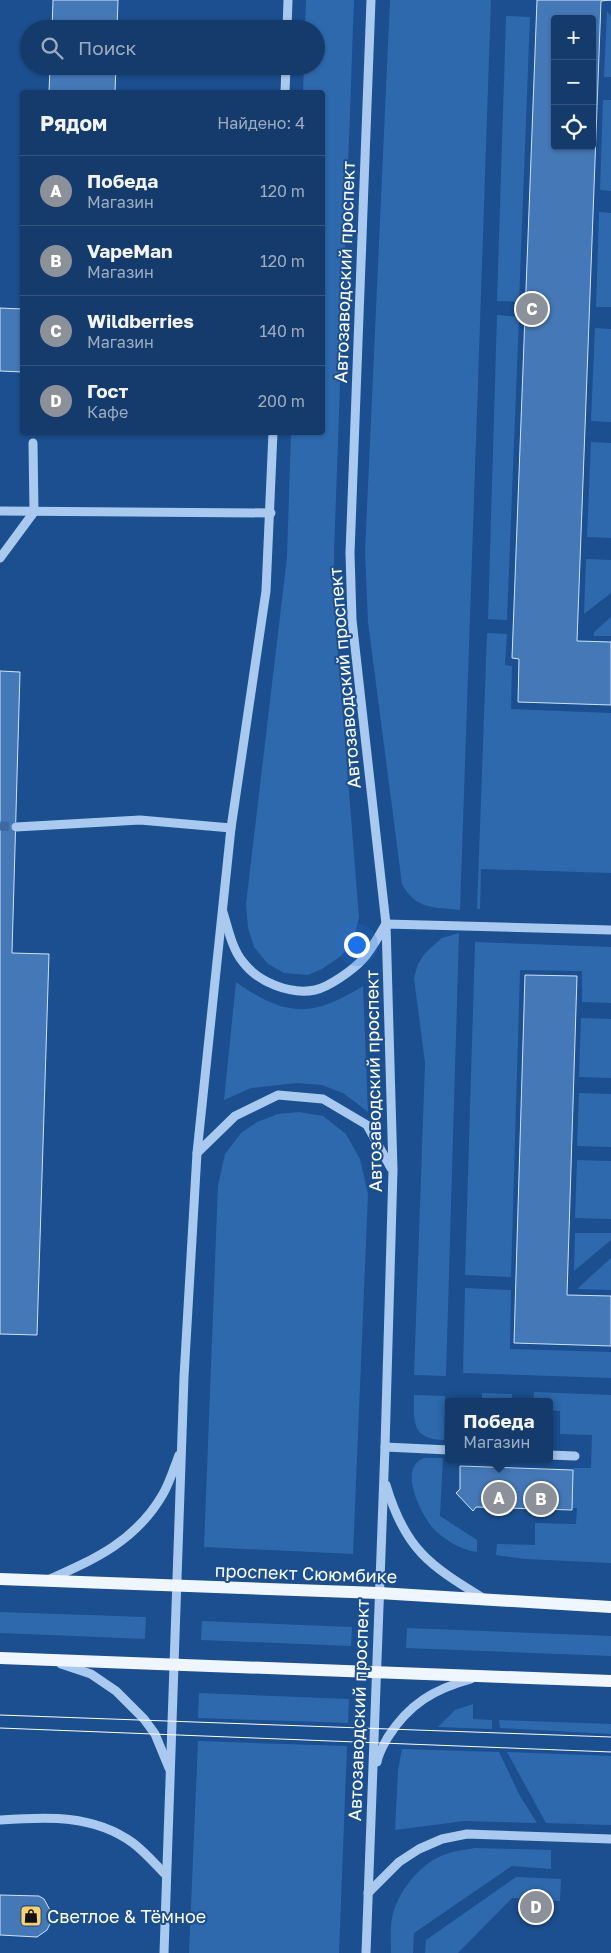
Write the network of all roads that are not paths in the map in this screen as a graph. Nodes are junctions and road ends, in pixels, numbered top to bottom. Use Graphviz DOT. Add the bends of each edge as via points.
graph roads {
  1 [pos="288,0"];
  2 [pos="371,0"];
  3 [pos="287,20"];
  4 [pos="286,75"];
  5 [pos="285,90"];
  6 [pos="273,435"];
  7 [pos="33,443"];
  8 [pos="0,511"];
  9 [pos="34,512"];
  10 [pos="270,514"];
  11 [pos="0,558"];
  12 [pos="16,827"];
  13 [pos="231,828"];
  14 [pos="222,907"];
  15 [pos="386,924"];
  16 [pos="611,930"];
  17 [pos="197,1153"];
  18 [pos="392,1170"];
  19 [pos="385,1447"];
  20 [pos="182,1448"];
  21 [pos="445,1450"];
  22 [pos="553,1455"];
  23 [pos="575,1456"];
  24 [pos="384,1476"];
  25 [pos="0,1579"];
  26 [pos="48,1580"];
  27 [pos="177,1585"];
  28 [pos="379,1593"];
  29 [pos="485,1600"];
  30 [pos="611,1607"];
  31 [pos="0,1658"];
  32 [pos="46,1659"];
  33 [pos="174,1664"];
  34 [pos="376,1672"];
  35 [pos="483,1676"];
  36 [pos="611,1681"];
  37 [pos="170,1771"];
  38 [pos="372,1781"];
  39 [pos="0,1820"];
  40 [pos="611,1839"];
  41 [pos="166,1876"];
  42 [pos="368,1893"];
  43 [pos="164,1953"];
  44 [pos="366,1953"];
  1 -- 3 [label="street"];
  2 -- 15 [label="street, Автозаводский проспект" via="350,553 352,620"];
  4 -- 5 [label="street"];
  6 -- 10 [label="street"];
  7 -- 9 [label="street"];
  8 -- 9 [label="street"];
  9 -- 10 [label="street"];
  9 -- 11 [label="street"];
  10 -- 13 [label="street" via="266,591"];
  12 -- 13 [label="street" via="140,820"];
  13 -- 14 [label="street"];
  14 -- 15 [label="street" via="230,936 243,962 264,980 289,991 316,990 342,977 363,959"];
  14 -- 17 [label="street"];
  15 -- 16 [label="street"];
  15 -- 18 [label="street, Автозаводский проспект"];
  17 -- 18 [label="street" via="235,1116 278,1095 322,1099 367,1125"];
  17 -- 20 [label="street"];
  18 -- 19 [label="street, Автозаводский проспект"];
  19 -- 21 [label="street"];
  19 -- 24 [label="street, Автозаводский проспект"];
  20 -- 26 [label="street" via="164,1492 148,1519 124,1540 92,1560"];
  20 -- 27 [label="street"];
  22 -- 23 [label="street"];
  24 -- 28 [label="street, Автозаводский проспект"];
  24 -- 29 [label="street" via="394,1510 408,1538 427,1561"];
  25 -- 26 [label="main road, проспект Сююмбике"];
  26 -- 27 [label="main road, проспект Сююмбике"];
  27 -- 28 [label="main road, проспект Сююмбике"];
  27 -- 33 [label="street"];
  28 -- 29 [label="main road, проспект Сююмбике"];
  28 -- 34 [label="street, Автозаводский проспект"];
  29 -- 30 [label="main road, проспект Сююмбике"];
  31 -- 32 [label="main road"];
  32 -- 33 [label="main road"];
  32 -- 37 [label="street" via="92,1674 116,1691 155,1734"];
  33 -- 34 [label="main road"];
  33 -- 37 [label="street"];
  34 -- 35 [label="main road"];
  34 -- 38 [label="street, Автозаводский проспект"];
  35 -- 36 [label="main road"];
  35 -- 38 [label="street" via="432,1693 403,1717 379,1753"];
  37 -- 41 [label="street"];
  38 -- 42 [label="street, Автозаводский проспект"];
  39 -- 41 [label="street" via="58,1818 92,1823 135,1844"];
  40 -- 42 [label="street" via="467,1834 442,1839 399,1862"];
  41 -- 43 [label="street"];
  42 -- 44 [label="street, Автозаводский проспект"];
}
